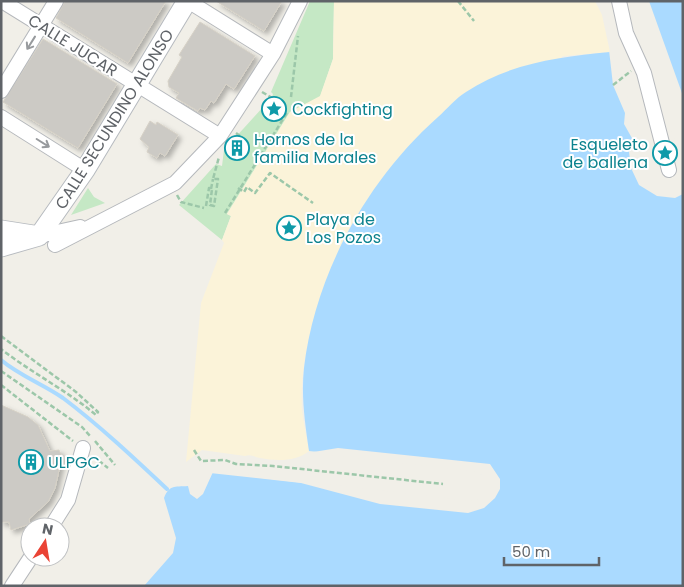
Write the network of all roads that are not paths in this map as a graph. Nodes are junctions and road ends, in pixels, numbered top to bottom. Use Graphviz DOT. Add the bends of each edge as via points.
graph roads {
  1 [pos="2,1"];
  2 [pos="56,1"];
  3 [pos="187,1"];
  4 [pos="300,1"];
  5 [pos="618,1"];
  6 [pos="41,26"];
  7 [pos="273,54"];
  8 [pos="138,85"];
  9 [pos="1,91"];
  10 [pos="1,117"];
  11 [pos="216,140"];
  12 [pos="85,170"];
  13 [pos="669,170"];
  14 [pos="100,223"];
  15 [pos="1,230"];
  16 [pos="39,236"];
  17 [pos="55,245"];
  18 [pos="1,247"];
  19 [pos="83,448"];
  20 [pos="57,517"];
  21 [pos="24,567"];
  22 [pos="12,586"];
  1 -- 6 [label="street, CALLE JUCAR"];
  2 -- 6 [label="street"];
  3 -- 7 [label="street"];
  3 -- 8 [label="main road, CALLE SECUNDINO ALONSO"];
  4 -- 7 [label="street"];
  5 -- 13 [label="street" via="626,33 644,73"];
  6 -- 8 [label="street, CALLE JUCAR"];
  6 -- 9 [label="street, one-way"];
  7 -- 11 [label="street"];
  8 -- 11 [label="street, CALLE JUCAR"];
  8 -- 12 [label="main road, CALLE SECUNDINO ALONSO"];
  10 -- 12 [label="street, one-way"];
  11 -- 14 [label="street" via="175,183"];
  12 -- 16 [label="main road, CALLE SECUNDINO ALONSO"];
  14 -- 16 [label="street"];
  14 -- 17 [label="street"];
  15 -- 16 [label="main road"];
  16 -- 18 [label="main road"];
  19 -- 20 [label="street" via="68,500"];
  21 -- 22 [label="street"];
}
